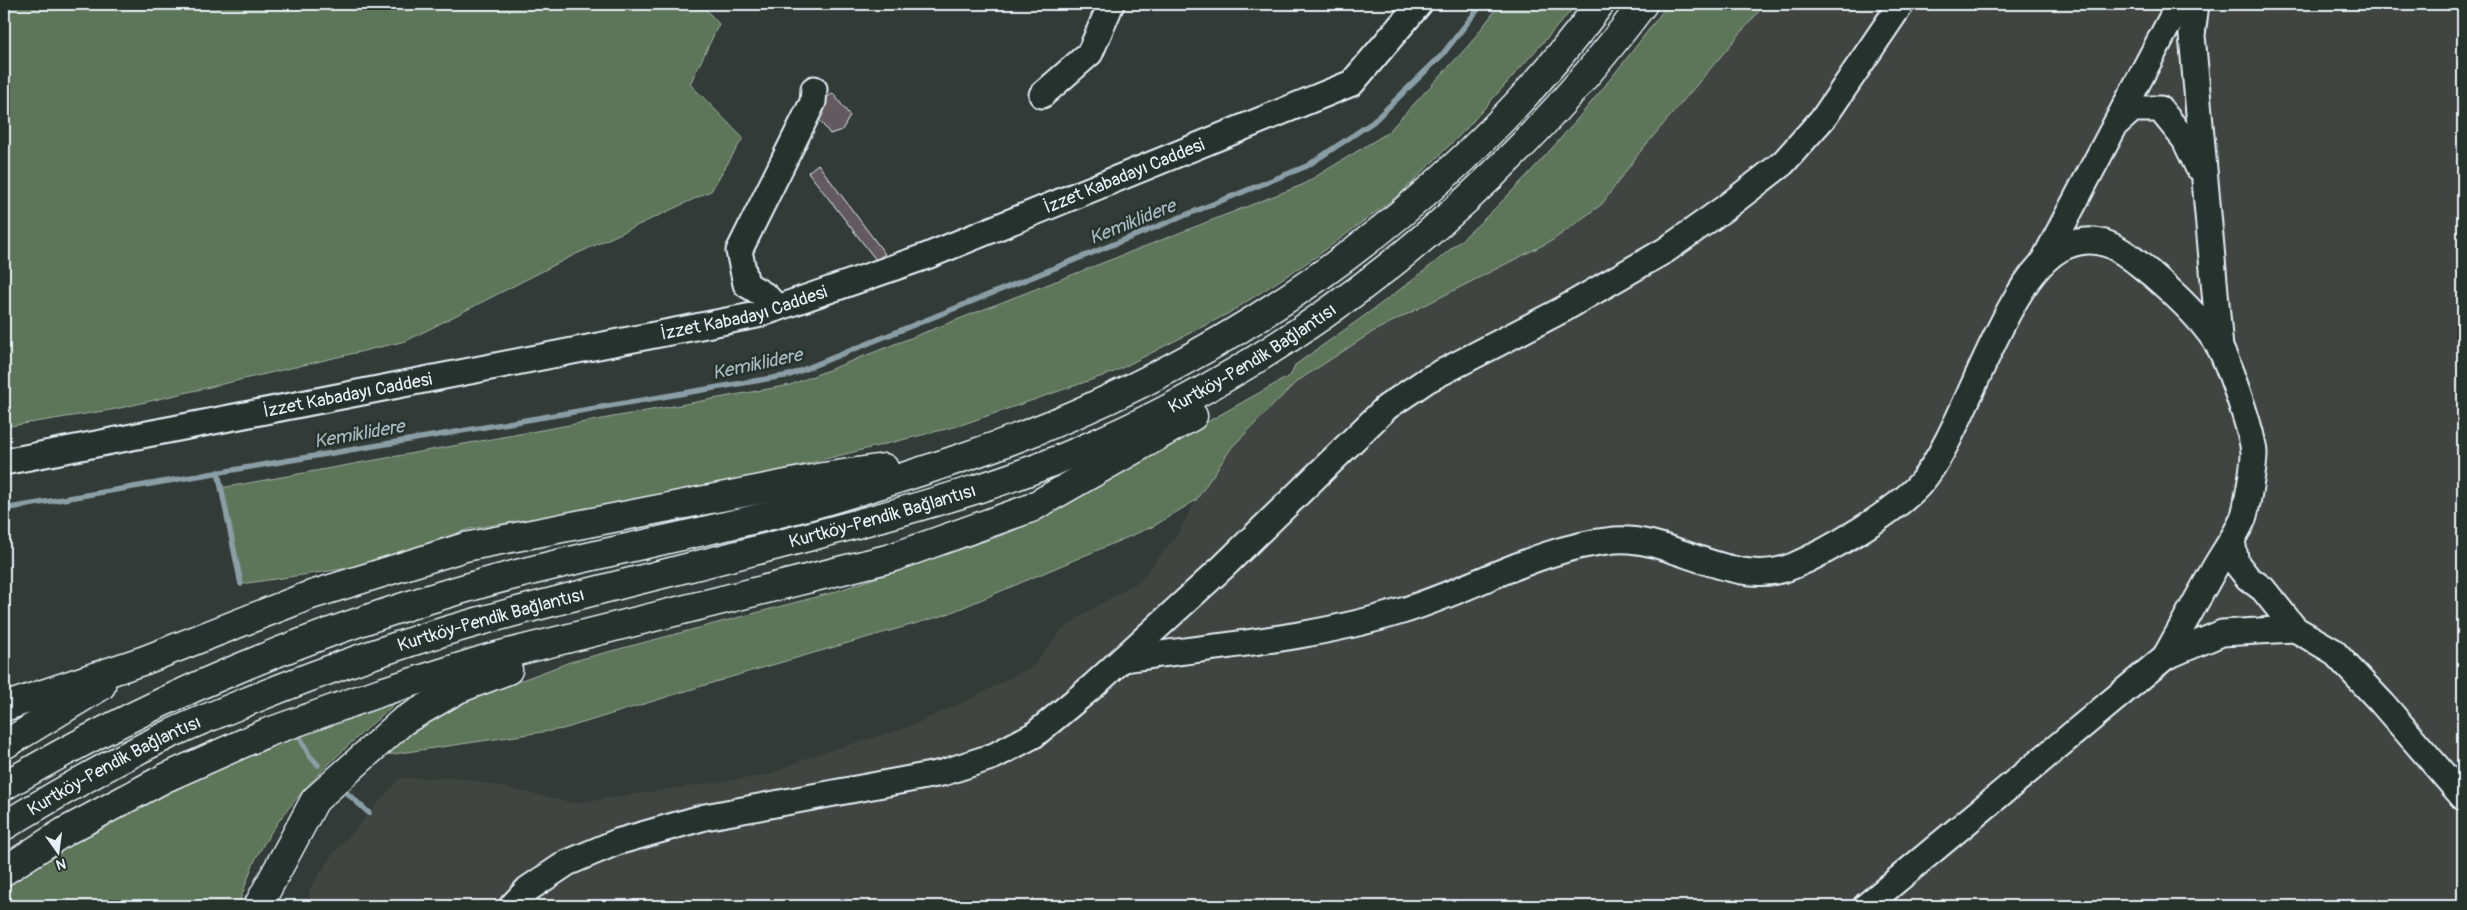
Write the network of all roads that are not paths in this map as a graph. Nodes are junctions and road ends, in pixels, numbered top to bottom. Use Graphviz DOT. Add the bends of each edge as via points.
graph roads {
  1 [pos="1111,4"];
  2 [pos="1419,4"];
  3 [pos="1600,4"];
  4 [pos="1643,4"];
  5 [pos="1901,4"];
  6 [pos="2179,4"];
  7 [pos="2196,4"];
  8 [pos="814,89"];
  9 [pos="1042,95"];
  10 [pos="2116,124"];
  11 [pos="2204,180"];
  12 [pos="2043,262"];
  13 [pos="777,308"];
  14 [pos="2220,348"];
  15 [pos="1252,363"];
  16 [pos="967,456"];
  17 [pos="4,462"];
  18 [pos="2232,541"];
  19 [pos="844,570"];
  20 [pos="2295,628"];
  21 [pos="2165,657"];
  22 [pos="1123,658"];
  23 [pos="146,660"];
  24 [pos="4,707"];
  25 [pos="4,745"];
  26 [pos="4,786"];
  27 [pos="2463,797"];
  28 [pos="4,826"];
  29 [pos="4,871"];
  30 [pos="258,906"];
  31 [pos="512,906"];
  32 [pos="1866,906"];
  1 -- 9 [label="street" via="1090,53"];
  2 -- 13 [label="street, İzzet Kabadayı Caddesi" via="1352,83 927,256"];
  3 -- 16 [label="highway, Kurtköy-Pendik Bağlantısı" via="1526,93 1472,148 1388,224 1302,287 1227,336 1149,379 1074,414"];
  4 -- 15 [label="highway, Kurtköy-Pendik Bağlantısı" via="1602,58 1486,183 1405,255 1315,322"];
  5 -- 22 [label="street" via="1825,116 1783,162 1666,250 1562,310 1427,380 1387,408 1224,566"];
  6 -- 10 [label="street"];
  7 -- 11 [label="street" via="2192,35"];
  8 -- 13 [label="street" via="813,102 739,251 746,284 766,296"];
  10 -- 11 [label="street" via="2133,109 2160,109 2185,140"];
  10 -- 12 [label="street"];
  11 -- 14 [label="street"];
  12 -- 14 [label="street" via="2067,246 2102,240 2126,254 2178,297"];
  12 -- 22 [label="street" via="2003,323 1944,450 1918,485 1895,506 1827,550 1788,568 1765,572 1738,570 1700,562 1660,546 1618,540 1559,551 1407,610 1339,629"];
  13 -- 17 [label="street, İzzet Kabadayı Caddesi" via="756,315"];
  14 -- 18 [label="street" via="2254,452 2244,515"];
  15 -- 19 [label="highway" via="1193,416 1031,508 891,558"];
  15 -- 28 [label="highway, Kurtköy-Pendik Bağlantısı" via="1160,414 1072,454 956,497 382,650 171,733 75,783"];
  16 -- 23 [label="highway" via="823,477 465,547 308,596"];
  16 -- 26 [label="highway, Kurtköy-Pendik Bağlantısı" via="823,501 481,584 364,619 152,705 68,748"];
  18 -- 20 [label="street" via="2236,563 2248,578 2264,589"];
  18 -- 21 [label="street"];
  19 -- 29 [label="highway" via="489,658 283,727 165,778 64,832"];
  19 -- 30 [label="highway" via="515,667 458,689 403,721 315,800"];
  20 -- 21 [label="street" via="2222,633"];
  20 -- 27 [label="street" via="2332,651"];
  21 -- 32 [label="street"];
  22 -- 31 [label="street" via="1034,735 994,756 942,773 705,817 616,842 567,862"];
  23 -- 24 [label="highway"];
  23 -- 25 [label="highway"];
}
